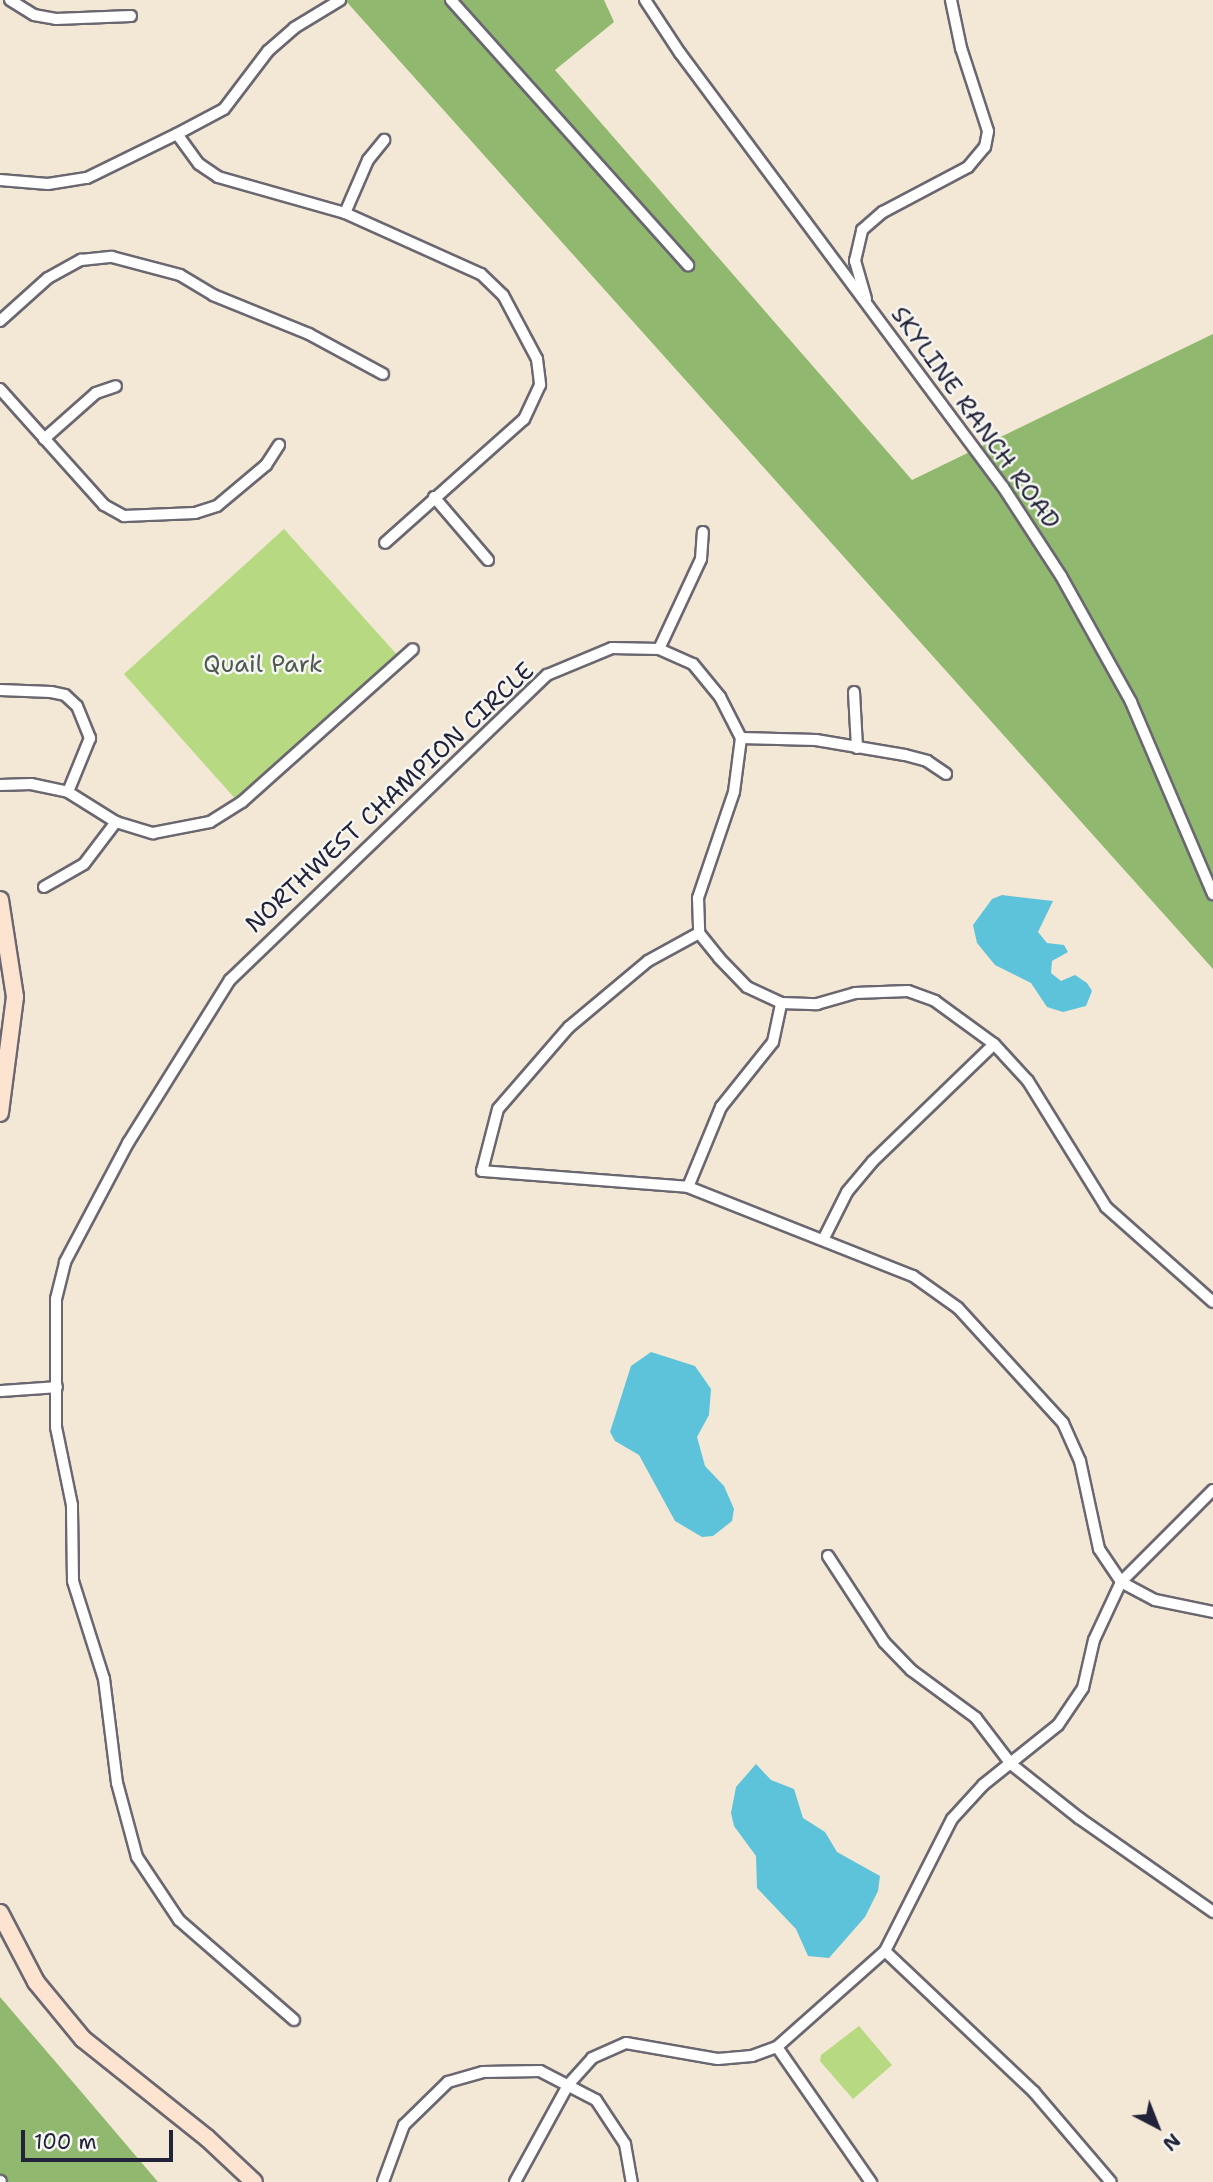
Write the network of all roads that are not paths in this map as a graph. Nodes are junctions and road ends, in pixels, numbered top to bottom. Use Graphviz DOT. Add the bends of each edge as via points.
graph roads {
  1 [pos="10,0"];
  2 [pos="340,0"];
  3 [pos="451,0"];
  4 [pos="645,0"];
  5 [pos="951,0"];
  6 [pos="131,16"];
  7 [pos="177,134"];
  8 [pos="384,140"];
  9 [pos="0,180"];
  10 [pos="345,213"];
  11 [pos="688,265"];
  12 [pos="867,306"];
  13 [pos="0,321"];
  14 [pos="383,374"];
  15 [pos="116,386"];
  16 [pos="0,389"];
  17 [pos="44,439"];
  18 [pos="279,445"];
  19 [pos="434,497"];
  20 [pos="702,532"];
  21 [pos="385,543"];
  22 [pos="488,560"];
  23 [pos="413,649"];
  24 [pos="659,649"];
  25 [pos="0,690"];
  26 [pos="854,692"];
  27 [pos="741,738"];
  28 [pos="857,748"];
  29 [pos="946,774"];
  30 [pos="0,785"];
  31 [pos="68,792"];
  32 [pos="116,822"];
  33 [pos="44,887"];
  34 [pos="1213,894"];
  35 [pos="0,900"];
  36 [pos="699,933"];
  37 [pos="0,956"];
  38 [pos="781,1003"];
  39 [pos="11,1012"];
  40 [pos="994,1044"];
  41 [pos="0,1113"];
  42 [pos="688,1187"];
  43 [pos="824,1238"];
  44 [pos="1213,1302"];
  45 [pos="57,1387"];
  46 [pos="0,1391"];
  47 [pos="1213,1490"];
  48 [pos="828,1556"];
  49 [pos="1121,1582"];
  50 [pos="1213,1612"];
  51 [pos="1011,1764"];
  52 [pos="1213,1912"];
  53 [pos="0,1913"];
  54 [pos="885,1951"];
  55 [pos="294,2020"];
  56 [pos="777,2048"];
  57 [pos="568,2085"];
  58 [pos="254,2182"];
  59 [pos="383,2182"];
  60 [pos="515,2182"];
  61 [pos="632,2182"];
  62 [pos="871,2182"];
  63 [pos="1111,2182"];
  1 -- 6 [label="street" via="34,15 56,19"];
  2 -- 7 [label="street" via="293,28 268,51 224,109"];
  3 -- 11 [label="street"];
  4 -- 12 [label="street, SKYLINE RANCH ROAD"];
  5 -- 12 [label="street" via="988,131 985,147 968,167 883,212 862,230 855,261"];
  7 -- 9 [label="street" via="87,178 48,184"];
  7 -- 10 [label="street" via="199,164 218,177"];
  8 -- 10 [label="street" via="368,160"];
  10 -- 19 [label="street" via="481,274 503,295 537,359 540,385 524,419"];
  12 -- 34 [label="street, SKYLINE RANCH ROAD" via="1003,487 1061,576 1131,702"];
  13 -- 14 [label="street" via="48,278 82,260 113,257 180,275 213,295 309,334"];
  15 -- 17 [label="street" via="96,393"];
  16 -- 17 [label="street"];
  17 -- 18 [label="street" via="113,512 157,517 216,506 266,465"];
  19 -- 21 [label="street"];
  19 -- 22 [label="street"];
  20 -- 24 [label="street" via="701,559"];
  23 -- 32 [label="street" via="220,817 186,830 153,833"];
  24 -- 27 [label="street, NORTHWEST CHAMPION CIRCLE" via="693,664 720,697"];
  24 -- 45 [label="street, NORTHWEST CHAMPION CIRCLE" via="612,648 547,675 230,980 128,1143 65,1262 56,1299"];
  25 -- 31 [label="street" via="51,692 65,695 77,706 90,738"];
  26 -- 28 [label="street"];
  27 -- 28 [label="street" via="816,740"];
  27 -- 36 [label="street" via="734,792 698,898"];
  28 -- 29 [label="street" via="927,761"];
  30 -- 31 [label="street" via="31,784"];
  31 -- 32 [label="street"];
  32 -- 33 [label="street" via="84,864"];
  35 -- 39 [label="main road" via="11,951 15,997"];
  36 -- 38 [label="street" via="747,987"];
  36 -- 42 [label="street" via="648,961 569,1027 498,1109 482,1171"];
  37 -- 39 [label="main road"];
  38 -- 40 [label="street" via="817,1004 855,993 908,991 935,1001"];
  38 -- 42 [label="street" via="773,1042 720,1108"];
  39 -- 41 [label="main road" via="11,1048"];
  40 -- 43 [label="street" via="873,1161 847,1192"];
  40 -- 44 [label="street" via="1028,1081 1106,1207"];
  42 -- 43 [label="street"];
  43 -- 49 [label="street" via="913,1276 958,1308 1063,1423 1080,1461 1099,1549"];
  45 -- 46 [label="street"];
  45 -- 55 [label="street, NORTHWEST CHAMPION CIRCLE" via="56,1427 72,1505 73,1581 104,1679 117,1783 137,1857 179,1920"];
  47 -- 49 [label="street"];
  48 -- 51 [label="street" via="884,1642 911,1670 976,1718"];
  49 -- 50 [label="street" via="1155,1600"];
  49 -- 51 [label="street" via="1094,1640 1083,1688 1058,1725"];
  51 -- 52 [label="street"];
  51 -- 54 [label="street" via="951,1819"];
  53 -- 58 [label="main road" via="36,1982 83,2039"];
  54 -- 56 [label="street"];
  54 -- 63 [label="street" via="1034,2092"];
  56 -- 57 [label="street" via="718,2059 626,2043 592,2058"];
  56 -- 62 [label="street"];
  57 -- 59 [label="street" via="540,2071 483,2072 448,2082 404,2125"];
  57 -- 60 [label="street"];
  57 -- 61 [label="street" via="596,2100 611,2119 625,2144"];
}
